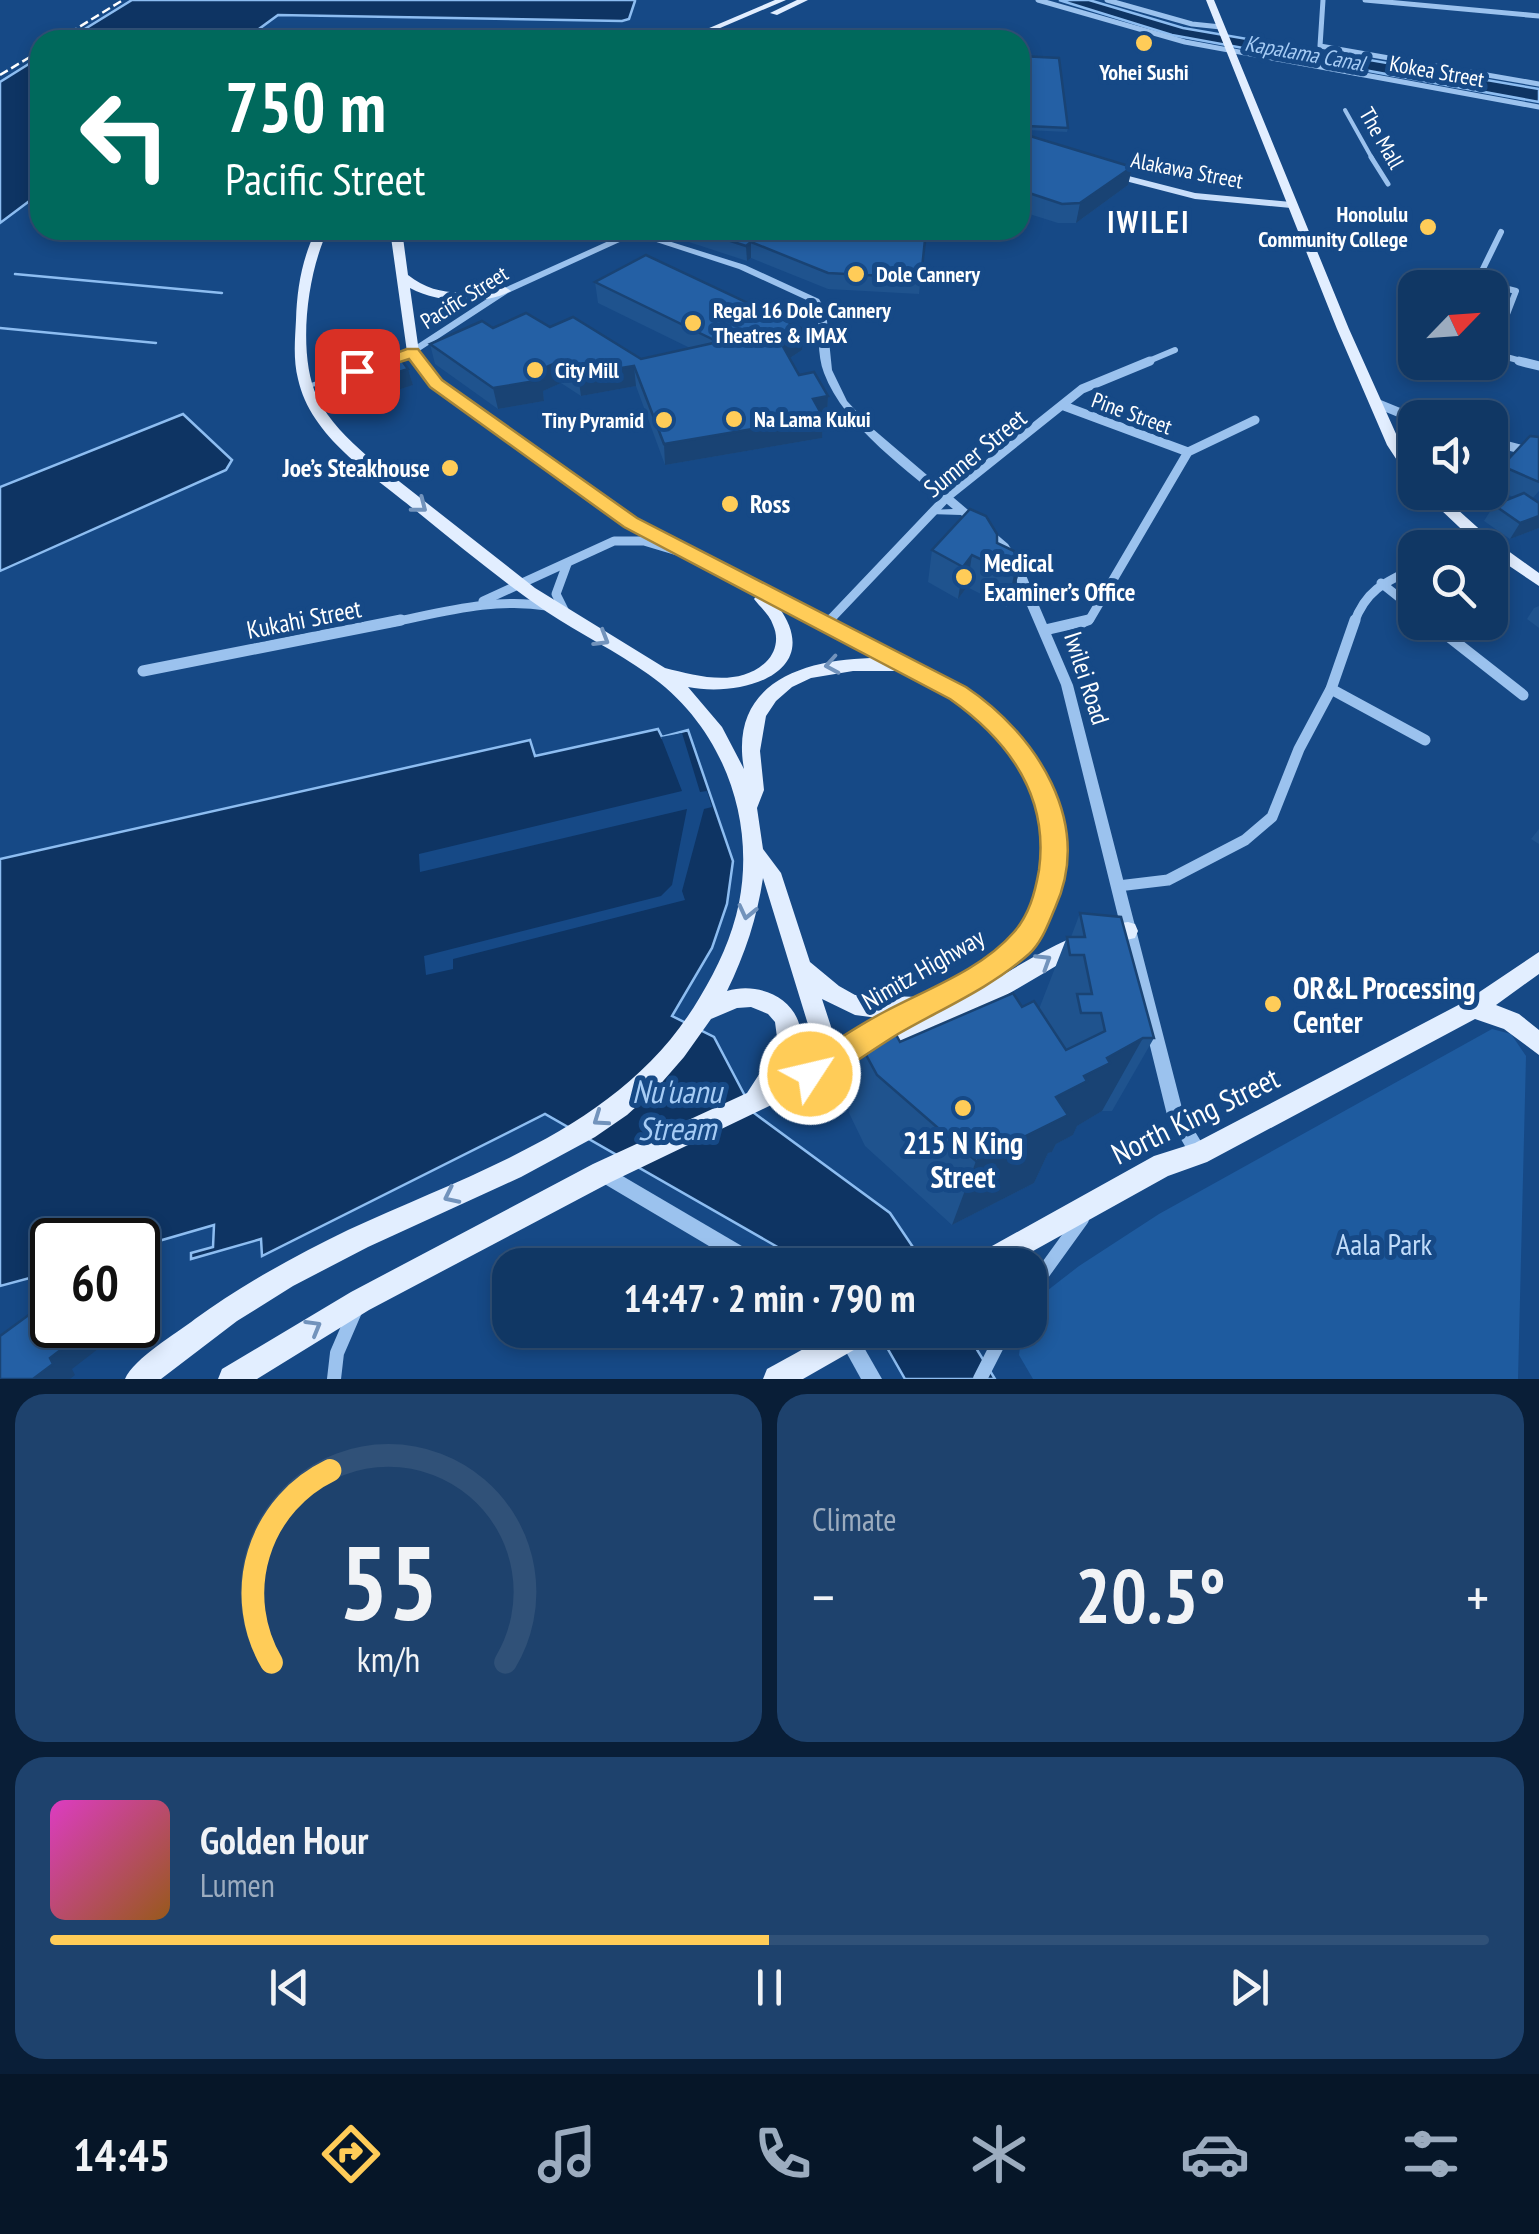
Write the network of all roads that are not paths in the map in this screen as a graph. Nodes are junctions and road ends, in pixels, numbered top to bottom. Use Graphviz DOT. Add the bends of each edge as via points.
graph roads {
  1 [pos="782,0"];
  2 [pos="804,0"];
  3 [pos="1038,0"];
  4 [pos="1108,0"];
  5 [pos="1210,0"];
  6 [pos="1323,0"];
  7 [pos="1365,0"];
  8 [pos="1539,16"];
  9 [pos="709,30"];
  10 [pos="733,30"];
  11 [pos="1223,31"];
  12 [pos="1230,48"];
  13 [pos="1539,84"];
  14 [pos="1539,107"];
  15 [pos="1346,110"];
  16 [pos="1099,171"];
  17 [pos="1388,184"];
  18 [pos="1291,206"];
  19 [pos="1501,232"];
  20 [pos="318,240"];
  21 [pos="396,240"];
  22 [pos="617,240"];
  23 [pos="663,240"];
  24 [pos="1482,270"];
  25 [pos="401,275"];
  26 [pos="1508,289"];
  27 [pos="505,291"];
  28 [pos="1508,312"];
  29 [pos="1175,350"];
  30 [pos="412,352"];
  31 [pos="1508,357"];
  32 [pos="1539,366"];
  33 [pos="306,386"];
  34 [pos="1376,403"];
  35 [pos="1064,406"];
  36 [pos="1398,411"];
  37 [pos="1254,420"];
  38 [pos="1508,445"];
  39 [pos="1398,451"];
  40 [pos="1188,452"];
  41 [pos="1539,454"];
  42 [pos="947,497"];
  43 [pos="1449,510"];
  44 [pos="933,512"];
  45 [pos="964,512"];
  46 [pos="1471,530"];
  47 [pos="684,553"];
  48 [pos="1508,559"];
  49 [pos="567,563"];
  50 [pos="1398,576"];
  51 [pos="1539,581"];
  52 [pos="746,584"];
  53 [pos="1381,584"];
  54 [pos="521,585"];
  55 [pos="1398,597"];
  56 [pos="473,606"];
  57 [pos="553,608"];
  58 [pos="573,620"];
  59 [pos="826,624"];
  60 [pos="1045,630"];
  61 [pos="1453,640"];
  62 [pos="910,668"];
  63 [pos="143,671"];
  64 [pos="660,672"];
  65 [pos="746,680"];
  66 [pos="1331,689"];
  67 [pos="1523,695"];
  68 [pos="764,703"];
  69 [pos="1424,740"];
  70 [pos="748,808"];
  71 [pos="754,852"];
  72 [pos="1118,886"];
  73 [pos="1128,930"];
  74 [pos="1539,962"];
  75 [pos="802,966"];
  76 [pos="928,1005"];
  77 [pos="1474,1008"];
  78 [pos="699,1019"];
  79 [pos="1539,1044"];
  80 [pos="831,1063"];
  81 [pos="752,1102"];
  82 [pos="1199,1154"];
  83 [pos="608,1170"];
  84 [pos="1091,1205"];
  85 [pos="731,1248"];
  86 [pos="1014,1248"];
  87 [pos="1047,1267"];
  88 [pos="360,1301"];
  89 [pos="828,1348"];
  90 [pos="859,1348"];
  91 [pos="995,1348"];
  92 [pos="139,1379"];
  93 [pos="232,1379"];
  94 [pos="334,1379"];
  95 [pos="778,1379"];
  96 [pos="872,1379"];
  97 [pos="980,1379"];
  1 -- 9 [label="main road"];
  2 -- 10 [label="main road"];
  3 -- 12 [label="street, Kokea Street" via="1149,34"];
  4 -- 11 [label="street"];
  5 -- 11 [label="main road"];
  6 -- 13 [label="street" via="1320,46"];
  7 -- 8 [label="street"];
  11 -- 12 [label="main road"];
  12 -- 14 [label="street, Kokea Street"];
  12 -- 18 [label="main road"];
  15 -- 17 [label="street, The Mall"];
  16 -- 18 [label="main road, Alakawa Street" via="1194,196"];
  18 -- 34 [label="main road"];
  19 -- 24 [label="street"];
  20 -- 33 [label="main road" via="303,289"];
  21 -- 25 [label="main road"];
  22 -- 27 [label="street, Pacific Street"];
  23 -- 42 [label="street, Iwilei Road" via="816,300 827,370 843,402"];
  25 -- 27 [label="main road" via="438,297"];
  25 -- 30 [label="main road"];
  26 -- 28 [label="street" via="1516,291"];
  27 -- 30 [label="street, Pacific Street"];
  29 -- 35 [label="street, Sumner Street" via="1093,383"];
  30 -- 33 [label="street, Pacific Street"];
  30 -- 47 [label="main road, Nimitz Highway" via="446,391"];
  31 -- 32 [label="street"];
  33 -- 54 [label="main road, one-way" via="322,417 356,452"];
  34 -- 36 [label="street"];
  34 -- 39 [label="main road"];
  35 -- 40 [label="street, Pine Street"];
  35 -- 42 [label="street, Sumner Street"];
  37 -- 40 [label="street"];
  38 -- 41 [label="street"];
  40 -- 60 [label="street" via="1090,618"];
  42 -- 44 [label="street, Sumner Street"];
  42 -- 45 [label="street, Iwilei Road"];
  43 -- 46 [label="main road"];
  44 -- 45 [label="street"];
  44 -- 59 [label="street, Sumner Street"];
  45 -- 60 [label="street, Iwilei Road" via="1011,557"];
  47 -- 49 [label="street, Kukahi Street" via="625,540"];
  47 -- 52 [label="main road, Nimitz Highway"];
  48 -- 51 [label="main road"];
  49 -- 54 [label="street, Kukahi Street"];
  49 -- 58 [label="street" via="556,594"];
  50 -- 53 [label="street"];
  52 -- 59 [label="main road, Nimitz Highway"];
  52 -- 65 [label="main road" via="774,608 787,632 776,662"];
  53 -- 55 [label="street"];
  53 -- 66 [label="street" via="1362,604"];
  54 -- 56 [label="street, Kukahi Street"];
  54 -- 57 [label="main road"];
  56 -- 57 [label="street, Kukahi Street" via="524,602"];
  56 -- 63 [label="street, Kukahi Street"];
  57 -- 58 [label="main road"];
  58 -- 64 [label="main road, one-way"];
  59 -- 62 [label="main road, Nimitz Highway"];
  60 -- 72 [label="street, Iwilei Road" via="1067,685"];
  61 -- 67 [label="street"];
  62 -- 68 [label="main road, one-way" via="827,665 796,677"];
  62 -- 76 [label="main road, Nimitz Highway" via="974,702 1015,741 1042,788 1056,841 1048,894 1022,943"];
  64 -- 65 [label="main road" via="692,682"];
  64 -- 70 [label="main road" via="717,735"];
  65 -- 68 [label="main road"];
  66 -- 69 [label="street"];
  66 -- 72 [label="street" via="1262,827 1168,880"];
  68 -- 70 [label="main road" via="751,743 758,790"];
  70 -- 71 [label="main road"];
  71 -- 75 [label="main road" via="770,872"];
  71 -- 78 [label="main road, one-way" via="741,935"];
  72 -- 73 [label="street, Iwilei Road"];
  80 -- 73 [label="main road, one-way" via="896,1042 1062,949"];
  73 -- 82 [label="street, Iwilei Road" via="1175,1115"];
  74 -- 77 [label="main road, North King Street"];
  75 -- 76 [label="main road" via="824,990 853,1006"];
  75 -- 80 [label="main road"];
  76 -- 80 [label="main road, Nimitz Highway"];
  77 -- 79 [label="main road" via="1511,1021"];
  77 -- 82 [label="main road, North King Street"];
  78 -- 81 [label="main road" via="728,997 751,996 768,1002 786,1022 789,1048"];
  78 -- 92 [label="main road, one-way" via="620,1106 588,1128 282,1278"];
  80 -- 81 [label="main road, Nimitz Highway"];
  81 -- 83 [label="main road, Nimitz Highway"];
  82 -- 84 [label="main road, North King Street" via="1163,1165"];
  83 -- 85 [label="street"];
  83 -- 88 [label="main road, Nimitz Highway"];
  84 -- 86 [label="main road, North King Street"];
  84 -- 87 [label="street"];
  93 -- 88 [label="main road, Nimitz Highway, one-way"];
  88 -- 94 [label="street" via="337,1353"];
  89 -- 95 [label="main road"];
  90 -- 96 [label="street"];
  91 -- 97 [label="street"];
}
